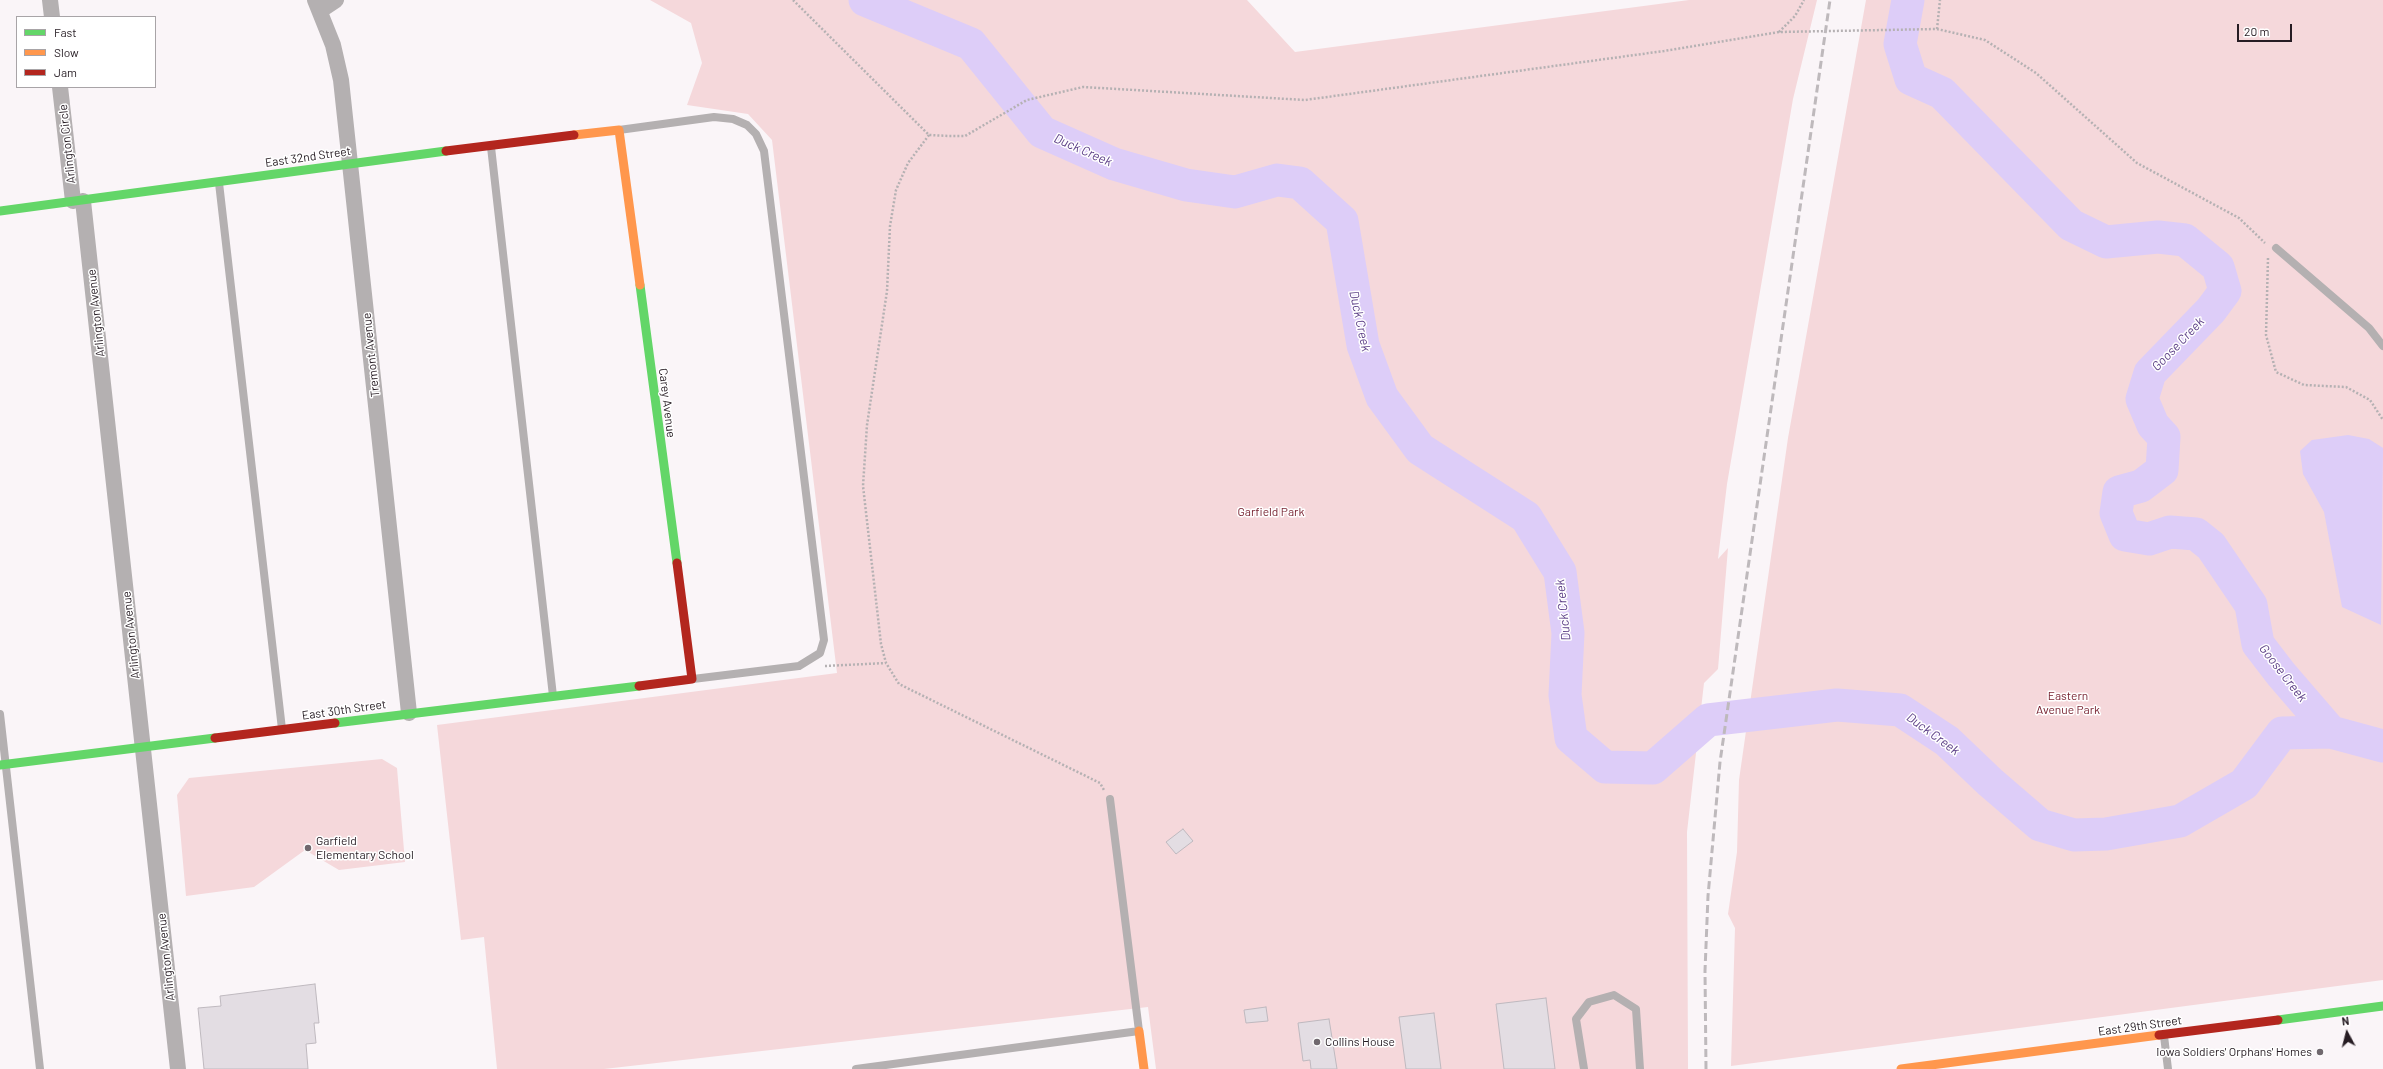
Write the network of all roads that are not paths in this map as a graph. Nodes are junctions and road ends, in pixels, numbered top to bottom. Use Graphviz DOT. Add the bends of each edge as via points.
graph roads {
  1 [pos="50,0"];
  2 [pos="336,0"];
  3 [pos="318,5"];
  4 [pos="52,16"];
  5 [pos="60,88"];
  6 [pos="619,130"];
  7 [pos="491,145"];
  8 [pos="351,164"];
  9 [pos="218,182"];
  10 [pos="78,201"];
  11 [pos="0,211"];
  12 [pos="2272,247"];
  13 [pos="2383,346"];
  14 [pos="692,679"];
  15 [pos="553,696"];
  16 [pos="409,713"];
  17 [pos="0,714"];
  18 [pos="282,730"];
  19 [pos="144,747"];
  20 [pos="3,765"];
  21 [pos="1110,799"];
  22 [pos="2383,1006"];
  23 [pos="1139,1031"];
  24 [pos="2164,1034"];
  25 [pos="40,1069"];
  26 [pos="178,1069"];
  27 [pos="856,1069"];
  28 [pos="1144,1069"];
  29 [pos="1584,1069"];
  30 [pos="1640,1069"];
  31 [pos="1901,1069"];
  32 [pos="2168,1069"];
  1 -- 4 [label="street"];
  2 -- 3 [label="street"];
  3 -- 8 [label="street, Tremont Avenue" via="333,45 341,80"];
  5 -- 10 [label="street, Arlington Circle"];
  6 -- 7 [label="street, East 32nd Street"];
  6 -- 14 [label="street, Carey Avenue"];
  6 -- 14 [label="lane" via="714,117 733,119 747,125 756,134 764,151 824,640 820,653 799,666"];
  7 -- 8 [label="street, East 32nd Street"];
  7 -- 15 [label="lane"];
  8 -- 9 [label="street, East 32nd Street"];
  8 -- 16 [label="street, Tremont Avenue"];
  9 -- 10 [label="street, East 32nd Street"];
  9 -- 18 [label="lane"];
  10 -- 11 [label="street, East 32nd Street"];
  10 -- 19 [label="street, Arlington Avenue"];
  12 -- 13 [label="lane" via="2369,328"];
  14 -- 15 [label="street, East 30th Street"];
  15 -- 16 [label="street, East 30th Street"];
  16 -- 18 [label="street, East 30th Street"];
  17 -- 20 [label="lane"];
  18 -- 19 [label="street, East 30th Street"];
  19 -- 20 [label="street, East 30th Street"];
  19 -- 26 [label="street, Arlington Avenue"];
  20 -- 25 [label="lane"];
  21 -- 23 [label="lane"];
  22 -- 24 [label="street, East 29th Street"];
  23 -- 27 [label="lane"];
  23 -- 28 [label="street"];
  24 -- 31 [label="street, East 29th Street"];
  24 -- 32 [label="lane"];
  29 -- 30 [label="lane" via="1576,1019 1589,1002 1614,995 1636,1009"];
}
